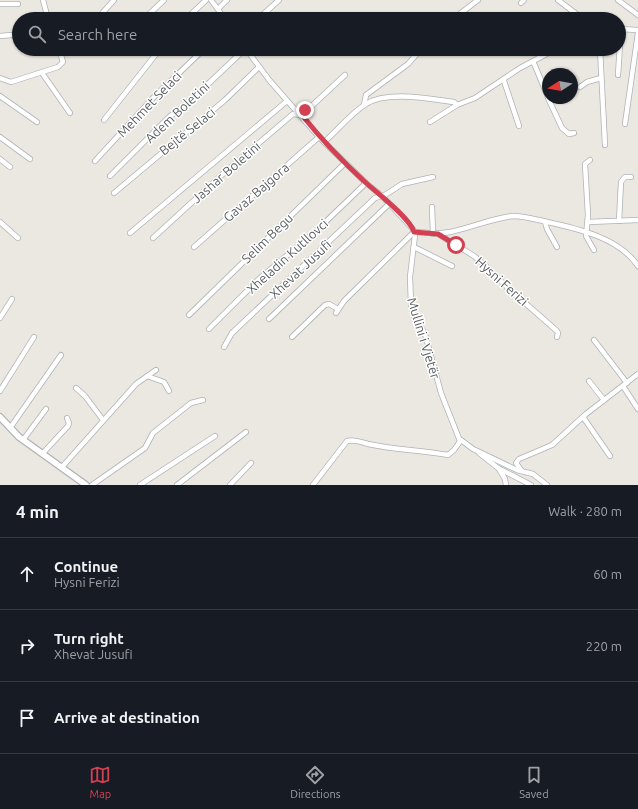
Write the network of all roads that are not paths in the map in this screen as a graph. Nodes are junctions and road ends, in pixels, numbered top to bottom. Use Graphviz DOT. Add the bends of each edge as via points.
graph roads {
  1 [pos="43,0"];
  2 [pos="114,0"];
  3 [pos="164,0"];
  4 [pos="206,0"];
  5 [pos="211,0"];
  6 [pos="227,0"];
  7 [pos="279,0"];
  8 [pos="558,0"];
  9 [pos="618,0"];
  10 [pos="475,1"];
  11 [pos="0,4"];
  12 [pos="18,4"];
  13 [pos="218,9"];
  14 [pos="46,12"];
  15 [pos="103,12"];
  16 [pos="151,12"];
  17 [pos="193,12"];
  18 [pos="220,12"];
  19 [pos="266,12"];
  20 [pos="462,12"];
  21 [pos="574,12"];
  22 [pos="638,15"];
  23 [pos="626,29"];
  24 [pos="638,30"];
  25 [pos="638,34"];
  26 [pos="12,35"];
  27 [pos="0,36"];
  28 [pos="62,56"];
  29 [pos="154,56"];
  30 [pos="197,56"];
  31 [pos="238,56"];
  32 [pos="250,56"];
  33 [pos="415,56"];
  34 [pos="543,56"];
  35 [pos="600,56"];
  36 [pos="619,56"];
  37 [pos="533,61"];
  38 [pos="259,67"];
  39 [pos="42,73"];
  40 [pos="345,75"];
  41 [pos="618,75"];
  42 [pos="0,78"];
  43 [pos="601,78"];
  44 [pos="504,81"];
  45 [pos="542,83"];
  46 [pos="580,87"];
  47 [pos="0,96"];
  48 [pos="286,101"];
  49 [pos="551,104"];
  50 [pos="364,105"];
  51 [pos="458,105"];
  52 [pos="70,113"];
  53 [pos="302,115"];
  54 [pos="104,120"];
  55 [pos="37,122"];
  56 [pos="430,122"];
  57 [pos="625,124"];
  58 [pos="519,126"];
  59 [pos="574,133"];
  60 [pos="0,137"];
  61 [pos="319,137"];
  62 [pos="324,142"];
  63 [pos="605,145"];
  64 [pos="0,159"];
  65 [pos="30,159"];
  66 [pos="590,160"];
  67 [pos="95,161"];
  68 [pos="345,163"];
  69 [pos="10,168"];
  70 [pos="110,176"];
  71 [pos="433,177"];
  72 [pos="631,177"];
  73 [pos="366,183"];
  74 [pos="114,192"];
  75 [pos="381,195"];
  76 [pos="389,204"];
  77 [pos="432,207"];
  78 [pos="638,220"];
  79 [pos="619,221"];
  80 [pos="0,222"];
  81 [pos="545,222"];
  82 [pos="588,222"];
  83 [pos="414,232"];
  84 [pos="130,233"];
  85 [pos="586,233"];
  86 [pos="436,234"];
  87 [pos="18,238"];
  88 [pos="154,238"];
  89 [pos="194,247"];
  90 [pos="414,247"];
  91 [pos="557,247"];
  92 [pos="594,250"];
  93 [pos="452,266"];
  94 [pos="638,266"];
  95 [pos="12,299"];
  96 [pos="189,314"];
  97 [pos="0,318"];
  98 [pos="269,319"];
  99 [pos="209,329"];
  100 [pos="557,336"];
  101 [pos="34,337"];
  102 [pos="292,337"];
  103 [pos="594,340"];
  104 [pos="224,347"];
  105 [pos="61,355"];
  106 [pos="156,370"];
  107 [pos="638,374"];
  108 [pos="147,376"];
  109 [pos="589,381"];
  110 [pos="628,383"];
  111 [pos="623,386"];
  112 [pos="76,388"];
  113 [pos="0,391"];
  114 [pos="169,391"];
  115 [pos="203,400"];
  116 [pos="604,400"];
  117 [pos="46,409"];
  118 [pos="638,409"];
  119 [pos="67,418"];
  120 [pos="581,418"];
  121 [pos="103,420"];
  122 [pos="1,421"];
  123 [pos="10,428"];
  124 [pos="246,432"];
  125 [pos="215,436"];
  126 [pos="23,440"];
  127 [pos="460,441"];
  128 [pos="478,451"];
  129 [pos="43,453"];
  130 [pos="607,456"];
  131 [pos="250,463"];
  132 [pos="62,467"];
  133 [pos="498,468"];
  134 [pos="521,470"];
  135 [pos="86,485"];
  136 [pos="92,485"];
  137 [pos="140,485"];
  138 [pos="176,485"];
  139 [pos="230,485"];
  140 [pos="313,485"];
  141 [pos="506,485"];
  142 [pos="531,485"];
  143 [pos="547,485"];
  1 -- 14 [label="street"];
  2 -- 15 [label="street"];
  3 -- 16 [label="street"];
  4 -- 17 [label="street"];
  5 -- 13 [label="street"];
  6 -- 13 [label="street"];
  7 -- 19 [label="street"];
  8 -- 21 [label="street"];
  9 -- 22 [label="street"];
  10 -- 20 [label="street"];
  11 -- 12 [label="street"];
  13 -- 18 [label="street"];
  23 -- 24 [label="street"];
  25 -- 57 [label="street"];
  26 -- 27 [label="street"];
  28 -- 39 [label="street" via="62,64"];
  29 -- 54 [label="street"];
  30 -- 67 [label="street, Mehmet Selaci"];
  31 -- 70 [label="street, Adem Boletini" via="188,103 169,117"];
  32 -- 38 [label="street"];
  33 -- 50 [label="street" via="366,95"];
  34 -- 37 [label="street"];
  35 -- 43 [label="street"];
  36 -- 41 [label="street"];
  37 -- 44 [label="street"];
  37 -- 45 [label="street"];
  38 -- 48 [label="street"];
  38 -- 74 [label="street, Bejtë Selaci" via="225,100"];
  39 -- 42 [label="street" via="11,82"];
  39 -- 52 [label="street"];
  40 -- 53 [label="street"];
  43 -- 46 [label="street"];
  43 -- 63 [label="street"];
  44 -- 51 [label="street"];
  44 -- 58 [label="street"];
  47 -- 55 [label="street"];
  48 -- 53 [label="street"];
  48 -- 84 [label="street"];
  49 -- 59 [label="street" via="562,128 569,134"];
  50 -- 51 [label="street" via="381,98 408,96 454,102"];
  50 -- 62 [label="street"];
  51 -- 56 [label="street"];
  53 -- 61 [label="street"];
  53 -- 88 [label="street, Jashar Boletini" via="293,114"];
  60 -- 65 [label="street"];
  61 -- 62 [label="street"];
  61 -- 89 [label="street, Gavaz Bajgora"];
  62 -- 68 [label="street"];
  64 -- 69 [label="street"];
  66 -- 82 [label="street" via="585,164"];
  68 -- 73 [label="street"];
  68 -- 96 [label="street, Selim Begu"];
  71 -- 75 [label="street, Xhevat Jusufi" via="402,184"];
  72 -- 79 [label="street" via="625,177 621,182"];
  73 -- 75 [label="street"];
  73 -- 99 [label="street, Xheladin Kutllovci" via="316,231 259,279"];
  75 -- 76 [label="street"];
  75 -- 104 [label="street, Xhevat Jusufi" via="232,333"];
  76 -- 83 [label="street"];
  76 -- 98 [label="street"];
  77 -- 86 [label="street"];
  78 -- 79 [label="street"];
  79 -- 82 [label="street"];
  80 -- 87 [label="street"];
  81 -- 85 [label="street, Hysni Ferizi"];
  81 -- 86 [label="street, Hysni Ferizi" via="514,216"];
  81 -- 91 [label="street"];
  82 -- 85 [label="street"];
  83 -- 86 [label="street, Hysni Ferizi"];
  83 -- 90 [label="street, Mullini i Vjetër"];
  83 -- 102 [label="street" via="337,311 329,304 325,305"];
  85 -- 92 [label="street" via="586,238"];
  85 -- 94 [label="street, Hysni Ferizi" via="617,247"];
  86 -- 100 [label="street, Hysni Ferizi" via="486,266 557,331"];
  90 -- 93 [label="street"];
  90 -- 127 [label="street, Mullini i Vjetër" via="410,305 427,339 441,393"];
  95 -- 97 [label="street"];
  101 -- 113 [label="street"];
  103 -- 110 [label="street"];
  105 -- 123 [label="street"];
  106 -- 108 [label="street"];
  107 -- 110 [label="street"];
  108 -- 114 [label="street" via="164,382"];
  108 -- 121 [label="street" via="136,384"];
  109 -- 116 [label="street"];
  110 -- 111 [label="street"];
  111 -- 116 [label="street"];
  111 -- 118 [label="street"];
  112 -- 121 [label="street"];
  115 -- 136 [label="street" via="191,403 152,433 145,448"];
  116 -- 120 [label="street"];
  117 -- 126 [label="street"];
  119 -- 129 [label="street" via="68,426"];
  120 -- 130 [label="street"];
  120 -- 134 [label="street" via="552,445 519,458 516,463"];
  121 -- 132 [label="street"];
  122 -- 123 [label="street"];
  123 -- 126 [label="street"];
  124 -- 138 [label="street"];
  125 -- 137 [label="street"];
  126 -- 129 [label="street"];
  127 -- 128 [label="street"];
  127 -- 140 [label="street" via="448,455 347,441"];
  128 -- 133 [label="street"];
  128 -- 134 [label="street"];
  129 -- 132 [label="street"];
  131 -- 139 [label="street"];
  132 -- 135 [label="street"];
  133 -- 141 [label="street"];
  133 -- 142 [label="street"];
  134 -- 143 [label="street" via="533,474"];
}
